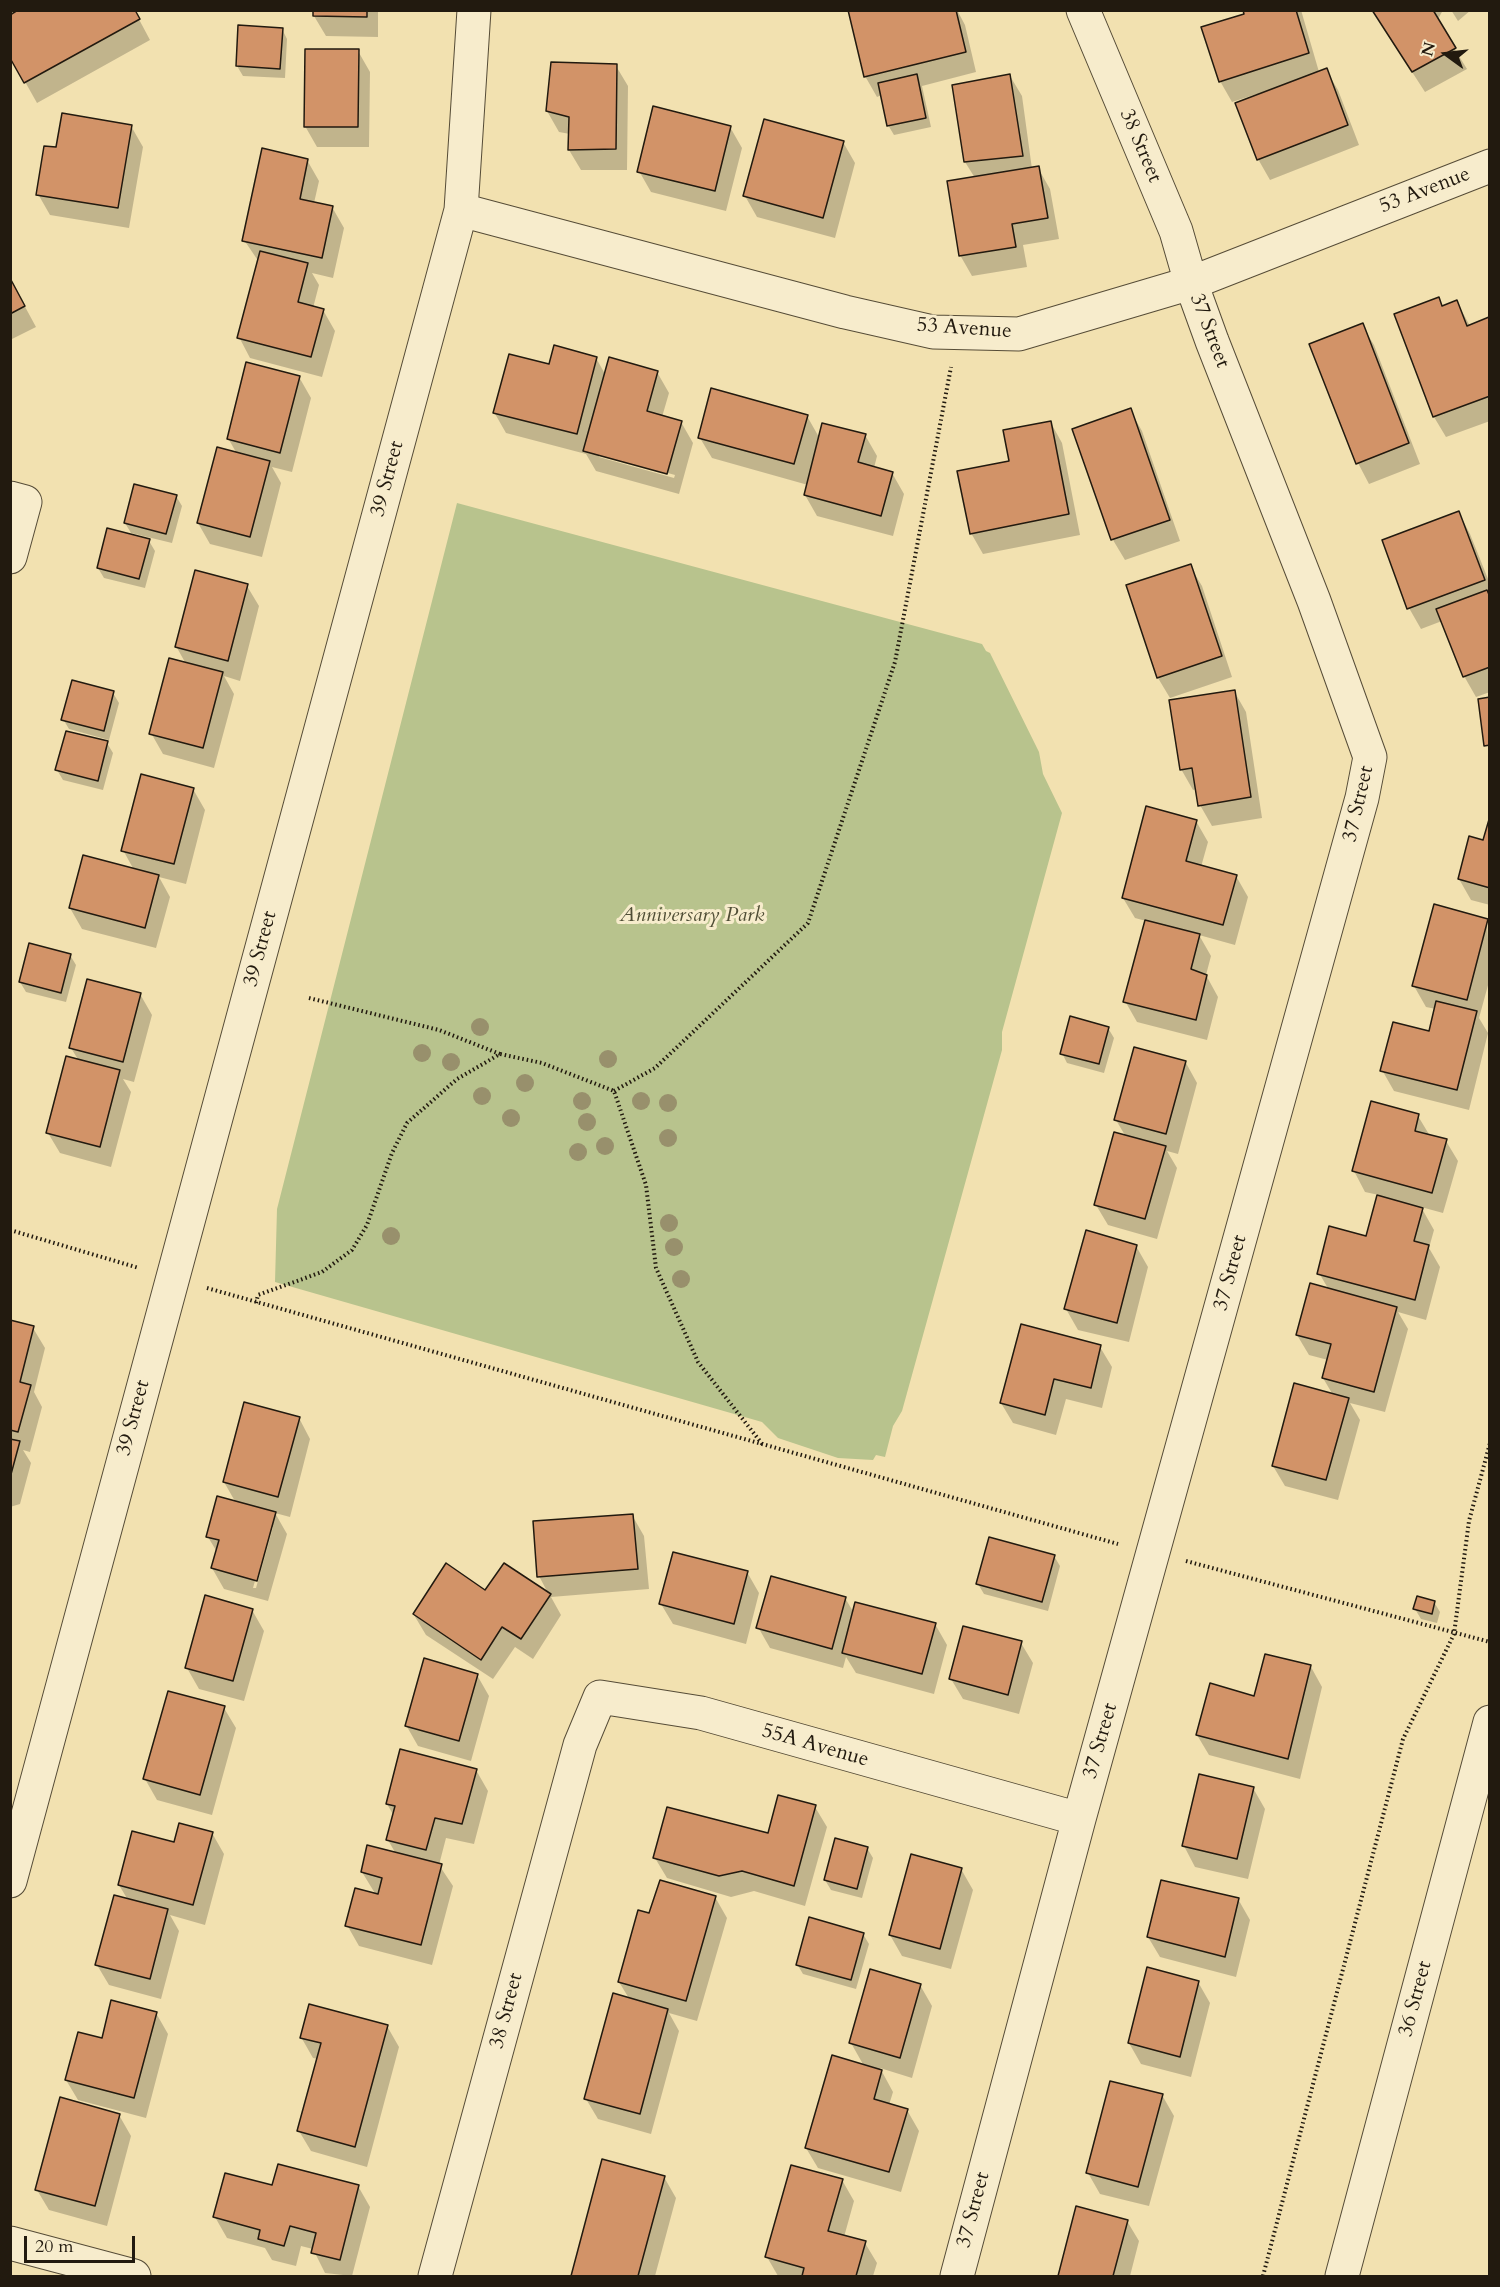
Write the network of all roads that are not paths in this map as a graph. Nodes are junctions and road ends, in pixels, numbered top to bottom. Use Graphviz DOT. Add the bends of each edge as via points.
graph roads {
  1 [pos="474,10"];
  2 [pos="1083,10"];
  3 [pos="1490,166"];
  4 [pos="461,210"];
  5 [pos="1191,283"];
  6 [pos="10,498"];
  7 [pos="10,557"];
  8 [pos="1490,1722"];
  9 [pos="580,1745"];
  10 [pos="1079,1819"];
  11 [pos="15,1844"];
  12 [pos="10,1881"];
  13 [pos="10,2243"];
  14 [pos="134,2277"];
  15 [pos="435,2277"];
  16 [pos="957,2277"];
  17 [pos="1342,2277"];
  1 -- 4 [label="street, 39 Street"];
  2 -- 5 [label="street, 38 Street" via="1176,231"];
  3 -- 5 [label="street, 53 Avenue"];
  4 -- 5 [label="street, 53 Avenue" via="933,332 1019,334"];
  4 -- 11 [label="street, 39 Street"];
  5 -- 10 [label="street, 37 Street" via="1314,600 1370,757 1359,810"];
  6 -- 7 [label="street" via="25,502"];
  8 -- 17 [label="street, 36 Street"];
  9 -- 10 [label="street, 55A Avenue" via="600,1697 700,1713"];
  9 -- 15 [label="street, 38 Street"];
  10 -- 16 [label="street, 37 Street"];
  11 -- 12 [label="street, 39 Street"];
  13 -- 14 [label="street"];
}
